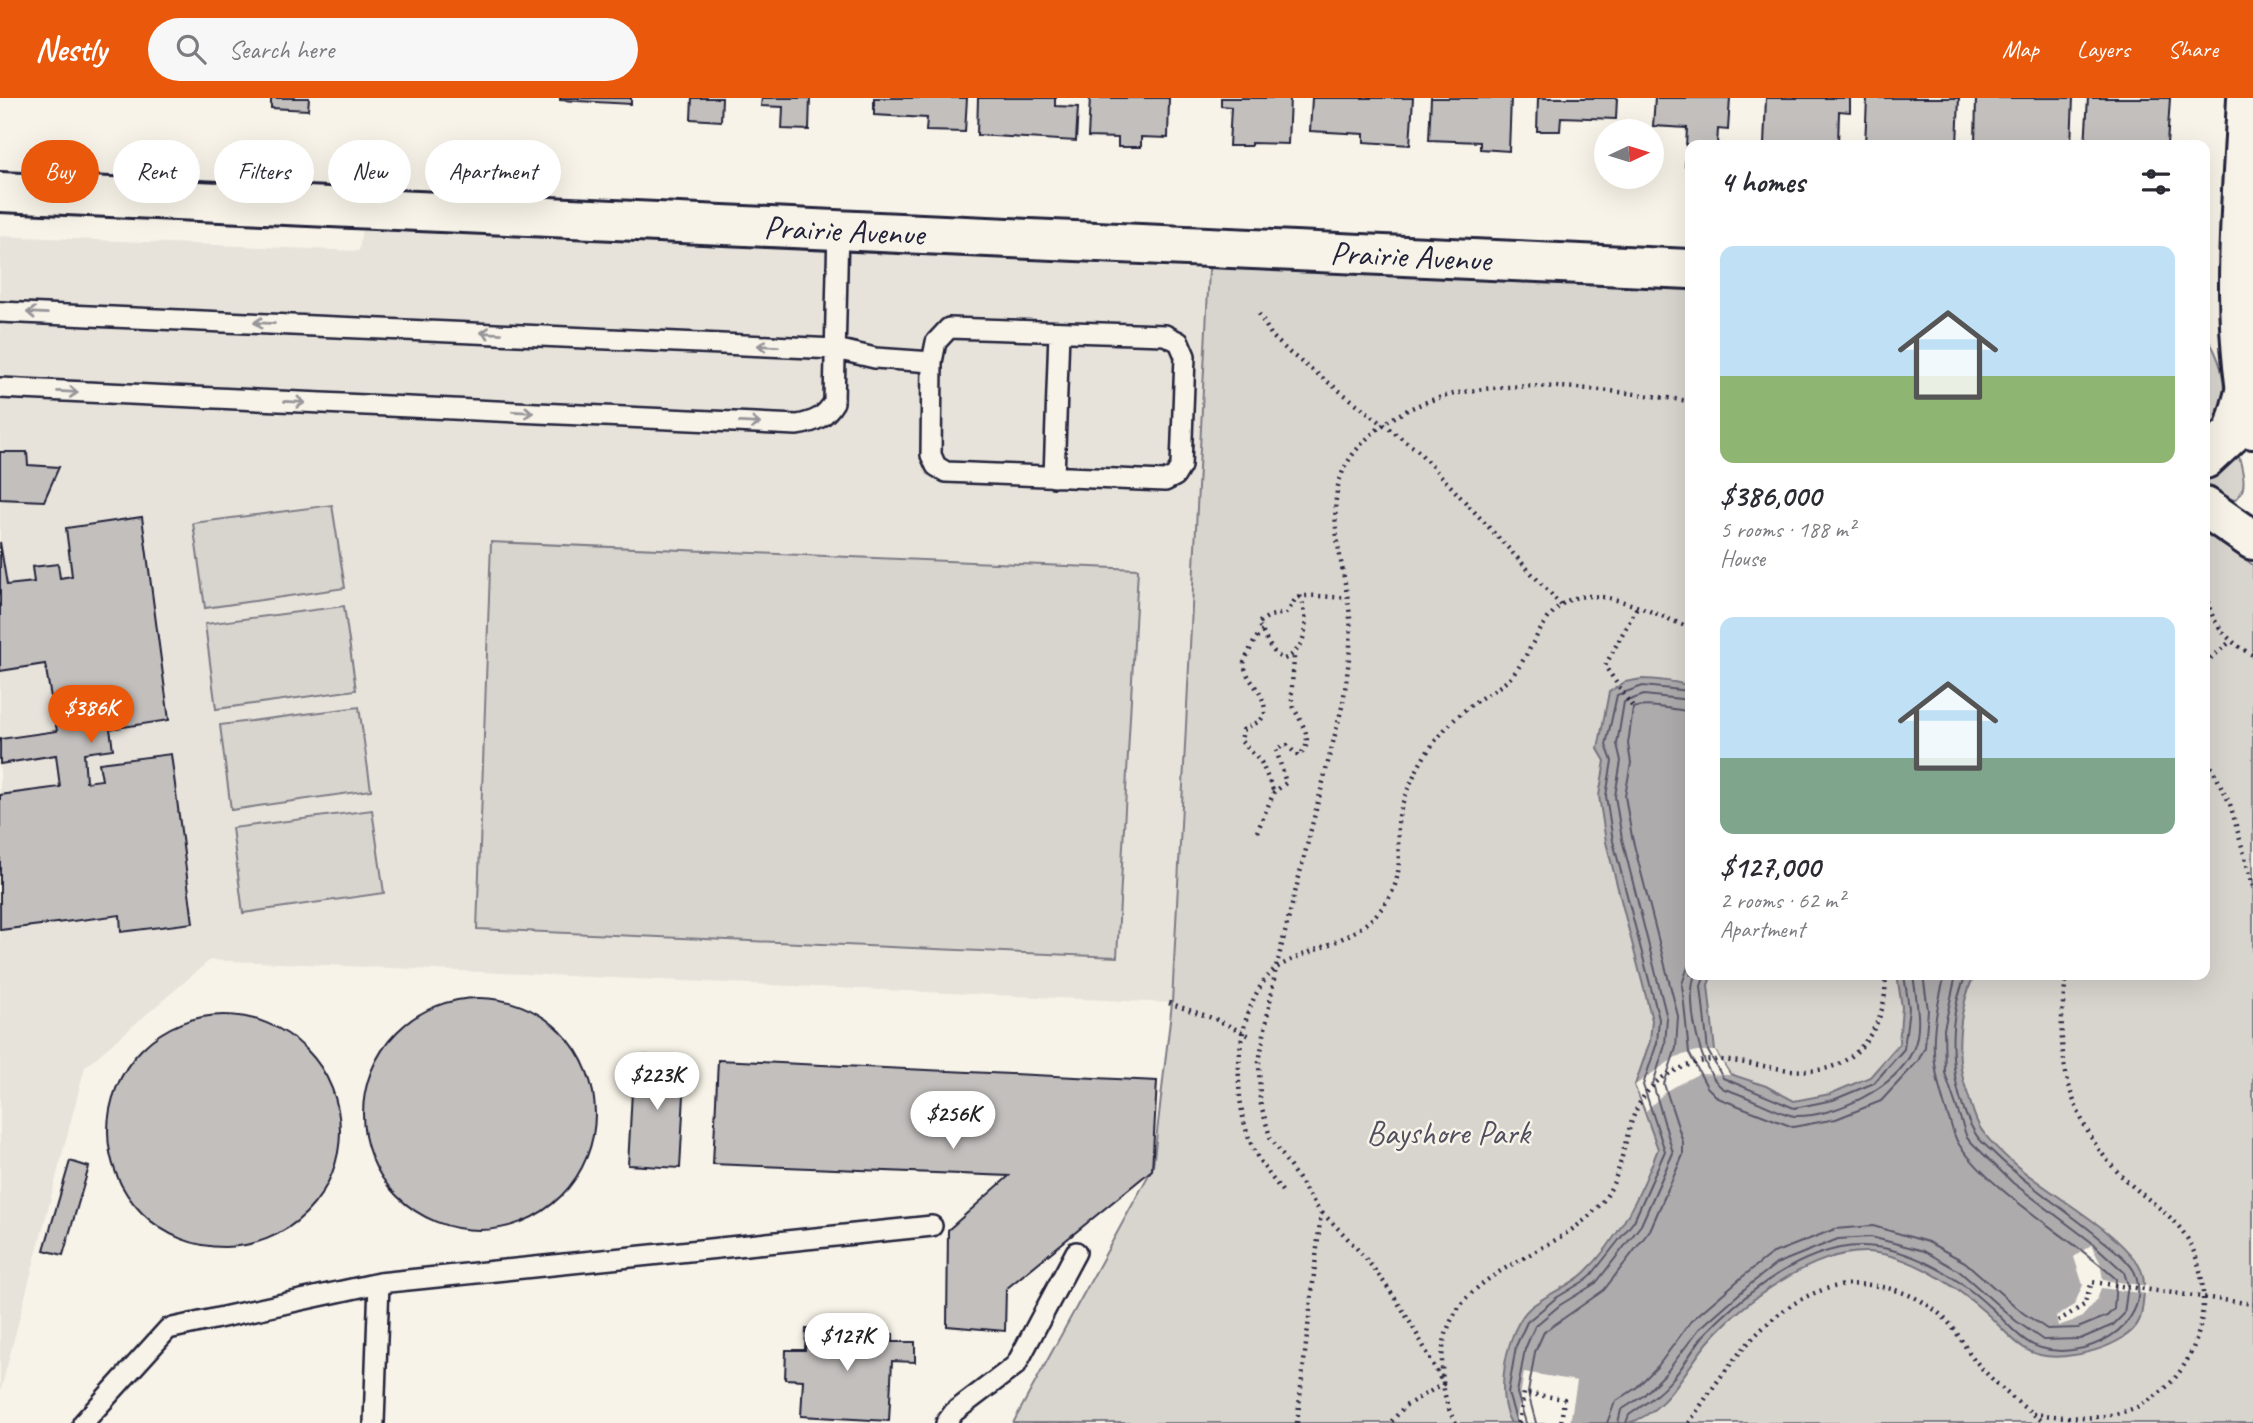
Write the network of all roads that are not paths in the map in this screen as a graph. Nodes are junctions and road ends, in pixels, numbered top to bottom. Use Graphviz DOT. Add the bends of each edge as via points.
graph roads {
  1 [pos="2247,98"];
  2 [pos="0,192"];
  3 [pos="838,228"];
  4 [pos="1685,269"];
  5 [pos="2221,300"];
  6 [pos="0,312"];
  7 [pos="1059,332"];
  8 [pos="836,349"];
  9 [pos="932,362"];
  10 [pos="0,388"];
  11 [pos="2245,393"];
  12 [pos="2253,429"];
  13 [pos="2210,454"];
  14 [pos="1054,477"];
  15 [pos="2210,510"];
  16 [pos="2253,540"];
  17 [pos="932,1226"];
  18 [pos="1076,1252"];
  19 [pos="379,1283"];
  20 [pos="83,1423"];
  21 [pos="374,1423"];
  22 [pos="946,1423"];
  1 -- 5 [label="street"];
  2 -- 3 [label="street, Prairie Avenue"];
  3 -- 4 [label="street, Prairie Avenue"];
  3 -- 8 [label="lane"];
  5 -- 11 [label="street"];
  8 -- 6 [label="lane, one-way"];
  7 -- 9 [label="lane" via="949,328 936,342"];
  7 -- 14 [label="lane"];
  7 -- 14 [label="lane" via="1165,335 1179,342 1185,356 1181,466 1175,476 1165,481"];
  8 -- 9 [label="lane" via="875,358"];
  10 -- 8 [label="lane, one-way" via="797,425 826,415 835,402"];
  9 -- 14 [label="lane" via="931,455 936,466 946,472"];
  11 -- 12 [label="street"];
  11 -- 13 [label="street" via="2234,432"];
  15 -- 16 [label="street"];
  17 -- 19 [label="lane"];
  18 -- 22 [label="lane" via="1016,1365"];
  19 -- 20 [label="lane" via="168,1329"];
  19 -- 21 [label="lane"];
}
